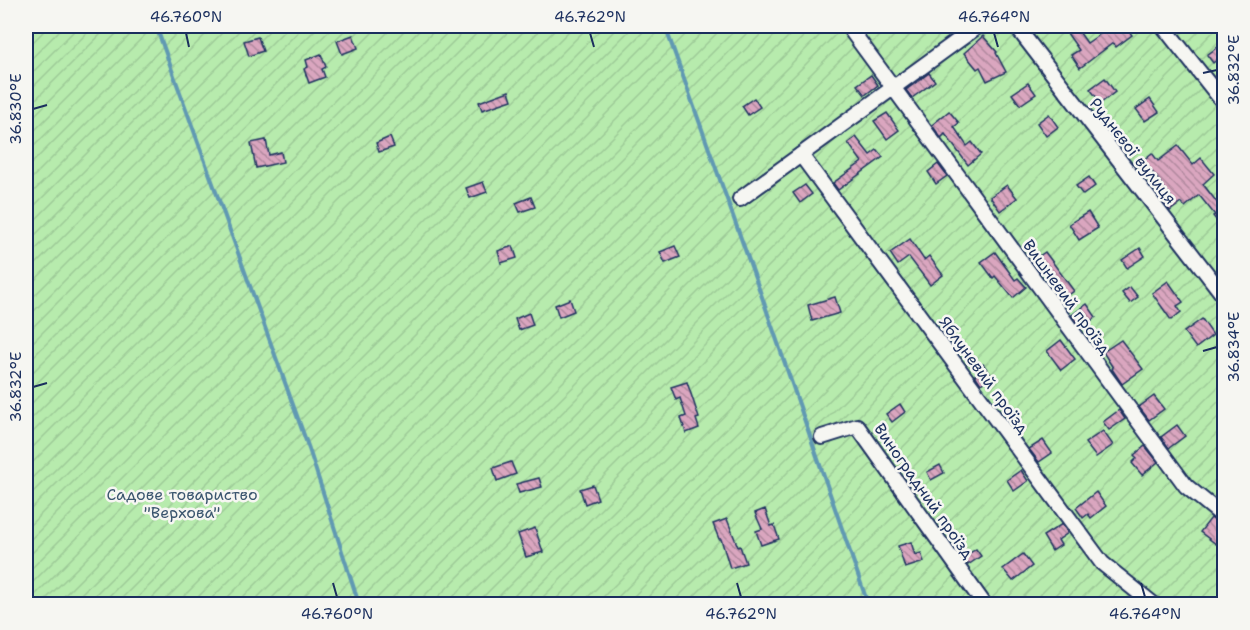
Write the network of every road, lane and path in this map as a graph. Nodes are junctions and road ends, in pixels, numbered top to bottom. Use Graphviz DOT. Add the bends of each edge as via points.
graph roads {
  1 [pos="848,26"];
  2 [pos="978,26"];
  3 [pos="1016,26"];
  4 [pos="1163,26"];
  5 [pos="893,88"];
  6 [pos="1224,102"];
  7 [pos="801,155"];
  8 [pos="740,199"];
  9 [pos="1224,296"];
  10 [pos="822,437"];
  11 [pos="1224,517"];
  12 [pos="984,604"];
  13 [pos="1153,604"];
  1 -- 5 [label="street, Вишневий проїзд"];
  2 -- 5 [label="street"];
  3 -- 9 [label="street, Руднєвої вулиця"];
  4 -- 6 [label="street"];
  5 -- 7 [label="street"];
  5 -- 11 [label="street, Вишневий проїзд" via="1186,486"];
  7 -- 8 [label="street"];
  7 -- 13 [label="street, Яблуневий проїзд" via="1102,563"];
  10 -- 12 [label="street, Виноградний проїзд" via="857,426"];
}
